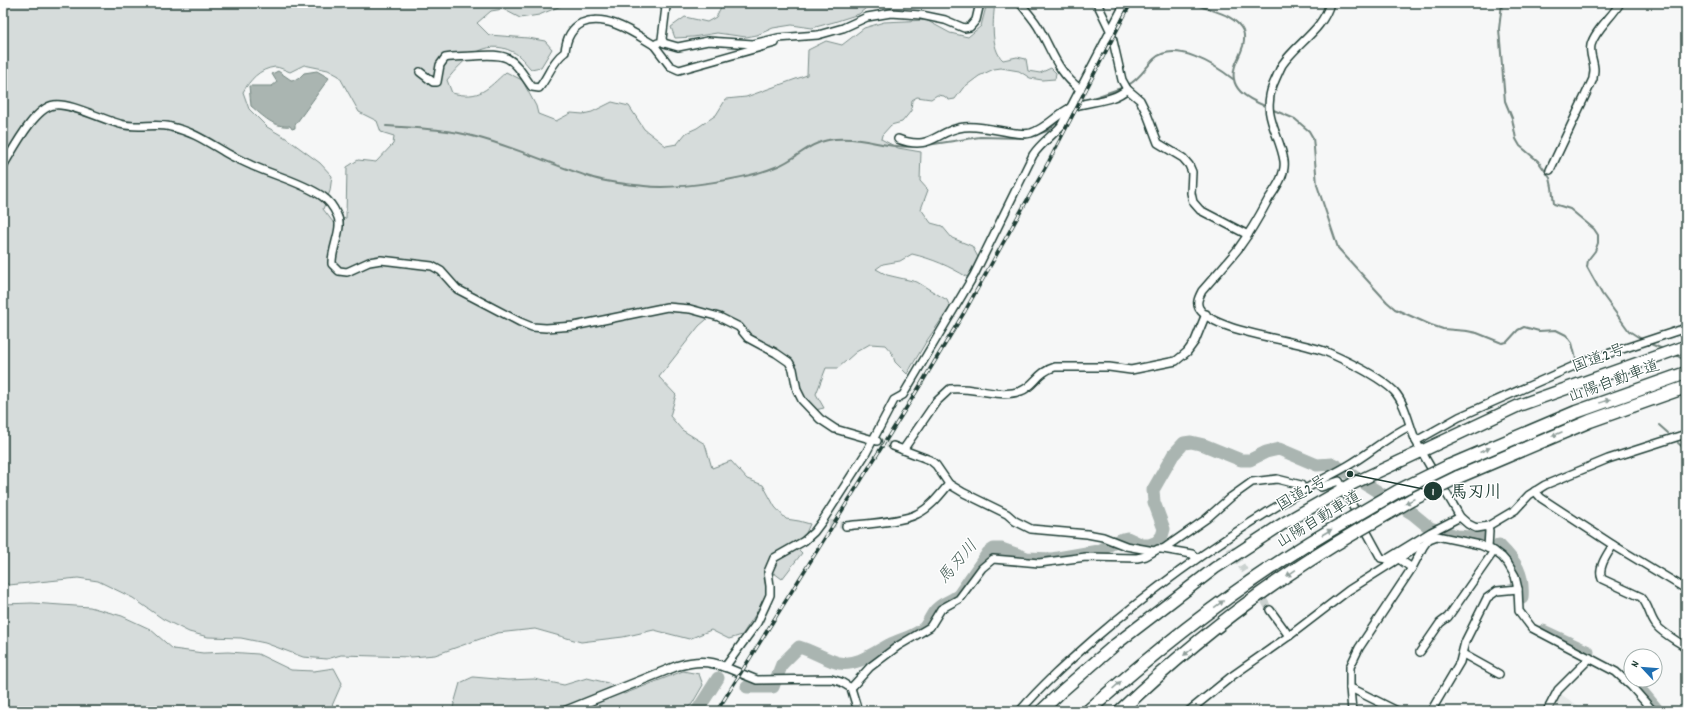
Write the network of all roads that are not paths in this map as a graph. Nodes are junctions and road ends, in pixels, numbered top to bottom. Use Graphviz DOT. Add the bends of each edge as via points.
graph roads {
  1 [pos="980,3"];
  2 [pos="1020,3"];
  3 [pos="1097,3"];
  4 [pos="1125,3"];
  5 [pos="1330,3"];
  6 [pos="1620,3"];
  7 [pos="666,7"];
  8 [pos="1111,32"];
  9 [pos="792,37"];
  10 [pos="662,39"];
  11 [pos="654,45"];
  12 [pos="420,72"];
  13 [pos="1127,89"];
  14 [pos="1081,90"];
  15 [pos="1071,108"];
  16 [pos="898,139"];
  17 [pos="3,166"];
  18 [pos="1550,170"];
  19 [pos="1248,235"];
  20 [pos="1206,314"];
  21 [pos="1686,328"];
  22 [pos="1682,347"];
  23 [pos="1685,373"];
  24 [pos="1686,387"];
  25 [pos="1410,426"];
  26 [pos="1686,434"];
  27 [pos="875,441"];
  28 [pos="1419,445"];
  29 [pos="893,446"];
  30 [pos="903,450"];
  31 [pos="1317,482"];
  32 [pos="949,484"];
  33 [pos="1343,489"];
  34 [pos="1304,490"];
  35 [pos="1535,491"];
  36 [pos="1460,517"];
  37 [pos="846,526"];
  38 [pos="1488,526"];
  39 [pos="1613,545"];
  40 [pos="1424,546"];
  41 [pos="1163,549"];
  42 [pos="1491,549"];
  43 [pos="1154,551"];
  44 [pos="1397,556"];
  45 [pos="1196,558"];
  46 [pos="1412,568"];
  47 [pos="1686,588"];
  48 [pos="1518,589"];
  49 [pos="1270,610"];
  50 [pos="1289,636"];
  51 [pos="1686,647"];
  52 [pos="1420,652"];
  53 [pos="1463,654"];
  54 [pos="1590,658"];
  55 [pos="725,667"];
  56 [pos="1498,674"];
  57 [pos="851,688"];
  58 [pos="1350,688"];
  59 [pos="565,711"];
  60 [pos="858,711"];
  61 [pos="1020,711"];
  62 [pos="1041,711"];
  63 [pos="1088,711"];
  64 [pos="1120,711"];
  65 [pos="1189,711"];
  66 [pos="1352,711"];
  67 [pos="1397,711"];
  68 [pos="1431,711"];
  69 [pos="1547,711"];
  70 [pos="1652,711"];
  1 -- 9 [label="street" via="976,20 970,27 964,28 945,20 921,15 891,13 868,17 818,35"];
  2 -- 14 [label="street" via="1033,18 1062,72"];
  3 -- 8 [label="street"];
  4 -- 8 [label="street"];
  5 -- 19 [label="street" via="1327,13 1312,35 1282,65 1273,86 1270,119 1285,162 1284,171"];
  6 -- 18 [label="street" via="1591,44 1594,69 1592,79"];
  7 -- 10 [label="street"];
  8 -- 13 [label="street" via="1122,80"];
  8 -- 14 [label="street"];
  9 -- 10 [label="street" via="753,44 708,41 678,47 664,43"];
  9 -- 11 [label="street" via="679,70 670,66"];
  10 -- 11 [label="street"];
  11 -- 12 [label="street" via="615,24 600,20 587,21 576,26 571,32 565,52 558,57 539,88 532,87 513,61 503,56 445,58 440,65 437,82 433,82"];
  13 -- 15 [label="street" via="1117,96"];
  13 -- 19 [label="street" via="1140,100 1158,143 1189,164 1192,172 1193,202 1200,210"];
  14 -- 15 [label="street"];
  15 -- 16 [label="street" via="1044,127 1030,133 966,126 953,128 929,142 907,142"];
  15 -- 27 [label="street" via="1061,126 1033,155 974,276 903,395 894,400"];
  17 -- 27 [label="street" via="30,124 44,109 54,105 69,106 99,118 134,127 170,126 193,133 225,152 323,196 338,216 340,223 331,255 332,264 339,271 347,272 381,260 432,266 441,271 457,289 532,327 574,326 667,307 719,317 739,327 748,338 776,352 789,362 802,400 820,419 836,428"];
  19 -- 20 [label="street" via="1202,291 1198,307"];
  20 -- 25 [label="street" via="1238,330 1329,352 1395,392"];
  20 -- 30 [label="street" via="1195,341 1187,352 1165,364 1131,370 1109,367 1055,367 1046,369 1021,391 1008,394 950,389 936,402"];
  21 -- 28 [label="street" via="1583,362 1523,388 1459,418"];
  22 -- 28 [label="highway, 国道2号" via="1520,405"];
  63 -- 23 [label="highway, 山陽自動車道, one-way, bridge" via="1198,619 1250,580 1400,490 1449,466 1576,412"];
  24 -- 64 [label="highway, 山陽自動車道, one-way, bridge" via="1590,420 1411,500 1305,563 1265,591"];
  25 -- 28 [label="street"];
  25 -- 31 [label="street" via="1395,433 1350,465"];
  26 -- 35 [label="street" via="1608,459"];
  27 -- 55 [label="street" via="826,521 804,541 774,558 768,572 770,595 766,606 757,624"];
  28 -- 33 [label="highway, 国道2号"];
  28 -- 36 [label="street"];
  29 -- 30 [label="street"];
  30 -- 32 [label="street" via="930,460"];
  31 -- 33 [label="street" via="1321,486 1339,481"];
  31 -- 34 [label="street"];
  32 -- 37 [label="street" via="934,502 916,515"];
  32 -- 43 [label="street" via="1031,529 1087,534 1126,546"];
  33 -- 44 [label="street" via="1381,558"];
  33 -- 62 [label="highway, 国道2号" via="1284,523 1215,568 1116,644"];
  34 -- 41 [label="street" via="1301,485 1277,479 1252,482"];
  34 -- 45 [label="street"];
  35 -- 38 [label="street" via="1515,510"];
  35 -- 39 [label="street" via="1541,498"];
  36 -- 38 [label="street" via="1476,528"];
  36 -- 44 [label="street" via="1431,532"];
  38 -- 42 [label="street"];
  39 -- 47 [label="street"];
  39 -- 51 [label="street" via="1603,563 1600,575 1602,580 1645,601 1660,630"];
  40 -- 42 [label="street" via="1429,539 1437,536"];
  40 -- 44 [label="street"];
  40 -- 46 [label="street"];
  41 -- 43 [label="street"];
  41 -- 45 [label="street" via="1192,554"];
  42 -- 48 [label="street" via="1508,564 1515,576"];
  42 -- 52 [label="street" via="1448,617 1440,623"];
  43 -- 57 [label="street" via="1137,558 1086,557 1039,563 993,559 982,568 959,599 941,609 930,627 870,667"];
  44 -- 46 [label="street"];
  44 -- 50 [label="street"];
  45 -- 61 [label="street" via="1128,610 1071,659"];
  46 -- 58 [label="street" via="1359,648 1350,667"];
  48 -- 53 [label="street" via="1497,591 1487,598 1465,642"];
  48 -- 54 [label="street" via="1519,611 1532,628"];
  49 -- 50 [label="street"];
  50 -- 65 [label="street" via="1232,676"];
  53 -- 56 [label="street"];
  53 -- 68 [label="street"];
  54 -- 69 [label="street" via="1558,690"];
  54 -- 70 [label="street" via="1622,677"];
  55 -- 57 [label="street" via="757,680 831,679"];
  55 -- 59 [label="street" via="705,661 692,661"];
  57 -- 60 [label="street"];
  58 -- 66 [label="street"];
  58 -- 67 [label="street"];
}
